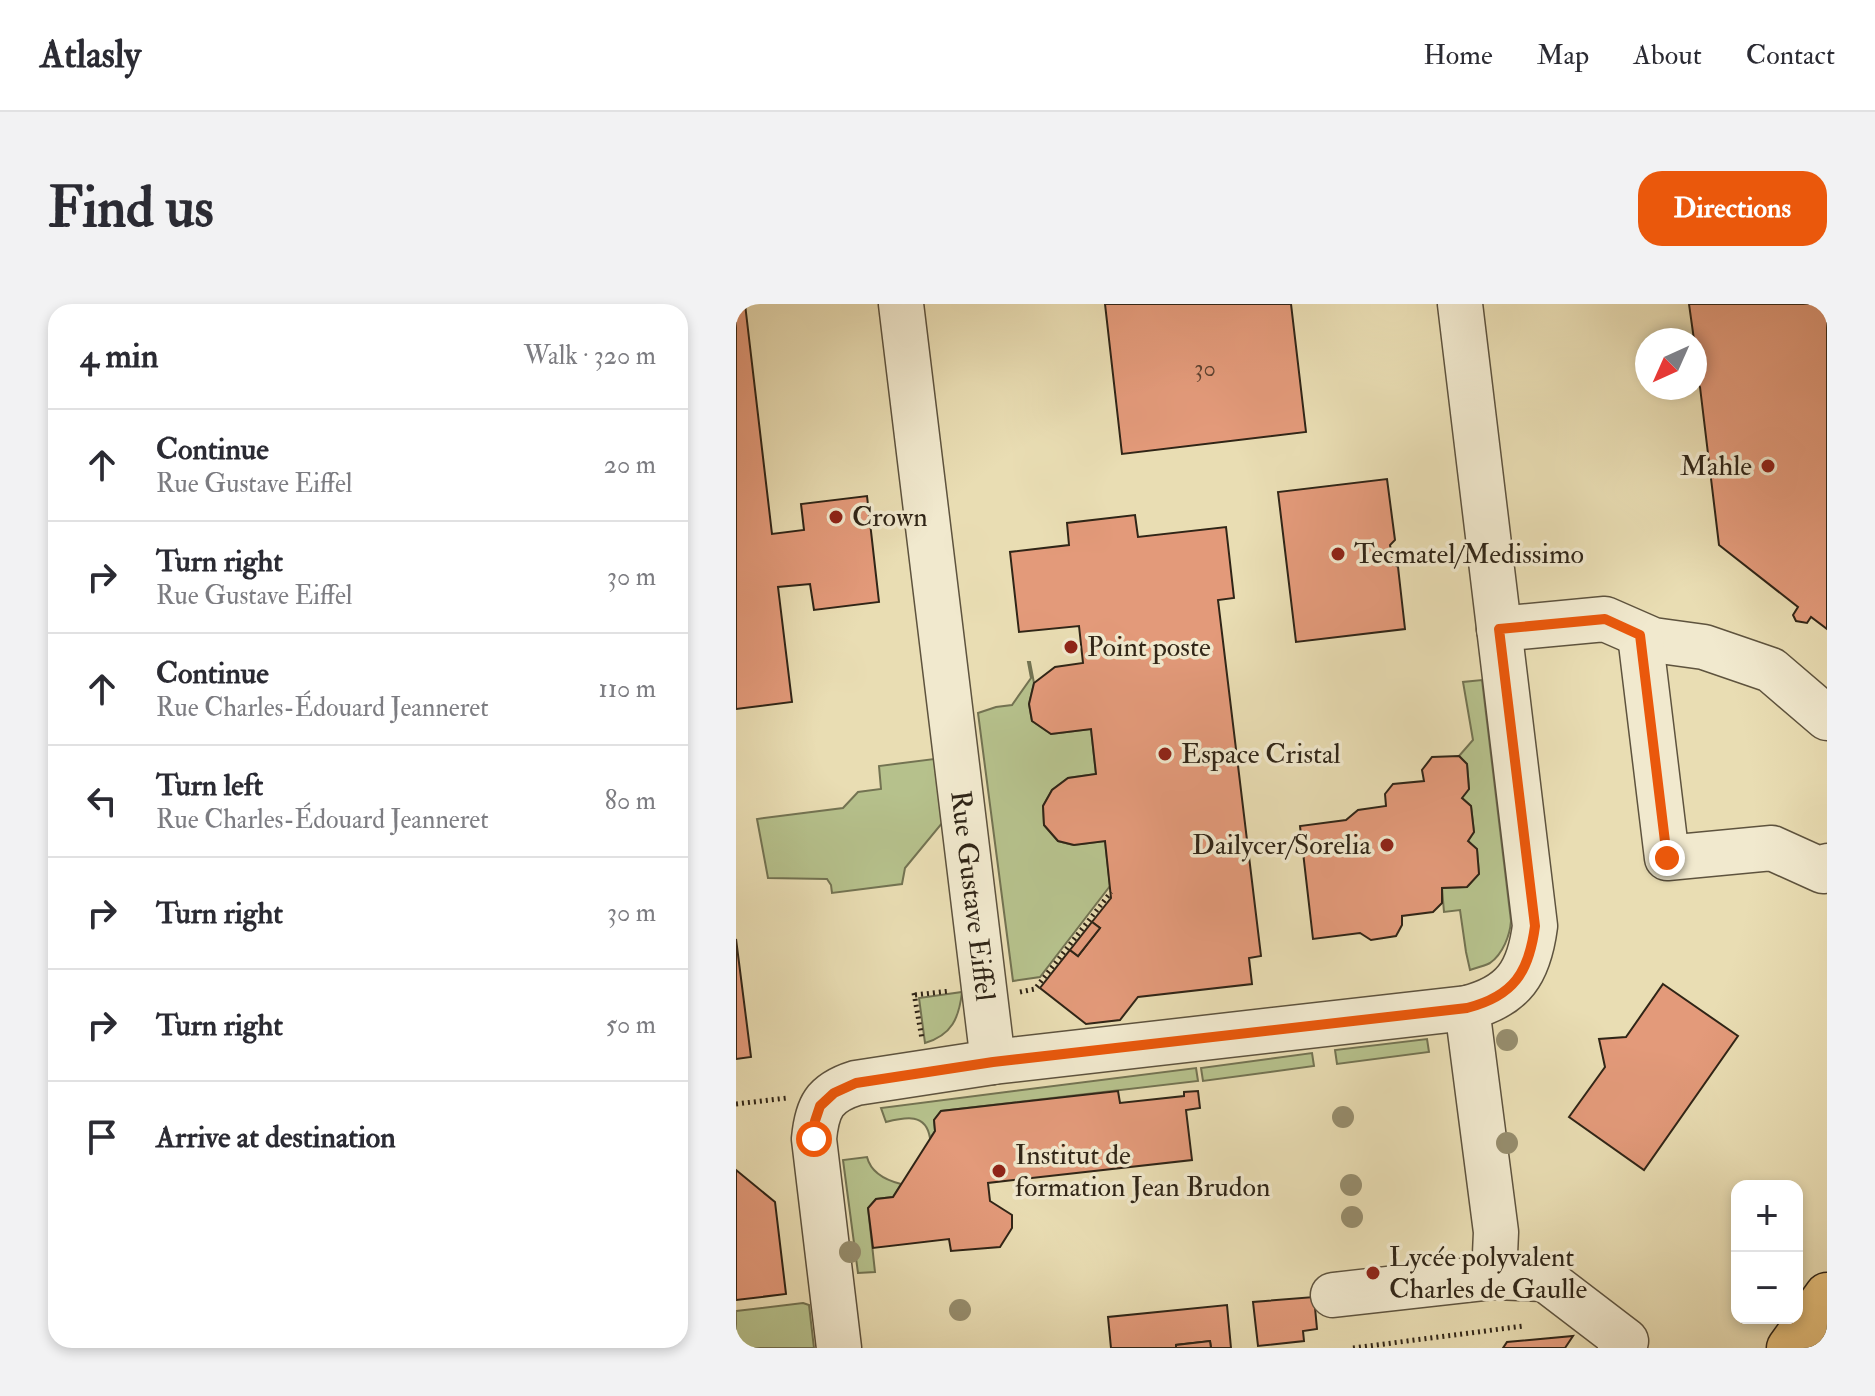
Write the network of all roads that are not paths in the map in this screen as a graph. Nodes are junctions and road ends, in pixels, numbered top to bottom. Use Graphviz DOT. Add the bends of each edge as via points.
graph roads {
  1 [pos="901,304"];
  2 [pos="1460,304"];
  3 [pos="1499,629"];
  4 [pos="1640,635"];
  5 [pos="1827,718"];
  6 [pos="1827,866"];
  7 [pos="1467,1008"];
  8 [pos="993,1062"];
  9 [pos="1494,1277"];
  10 [pos="1333,1295"];
  11 [pos="1827,1295"];
  12 [pos="839,1348"];
  13 [pos="1620,1348"];
  14 [pos="1789,1348"];
  1 -- 8 [label="street, Rue Gustave Eiffel"];
  2 -- 3 [label="street"];
  3 -- 4 [label="street" via="1605,619"];
  3 -- 7 [label="street" via="1535,926 1532,949 1513,983 1501,995"];
  4 -- 5 [label="street" via="1704,647 1771,670"];
  4 -- 6 [label="street" via="1667,858 1772,848 1823,871"];
  7 -- 8 [label="street"];
  7 -- 9 [label="street" via="1496,1232"];
  8 -- 12 [label="street" via="856,1083 820,1106 814,1139"];
  9 -- 10 [label="street"];
  9 -- 13 [label="street" via="1545,1279 1626,1341"];
  11 -- 14 [label="main road"];
}
